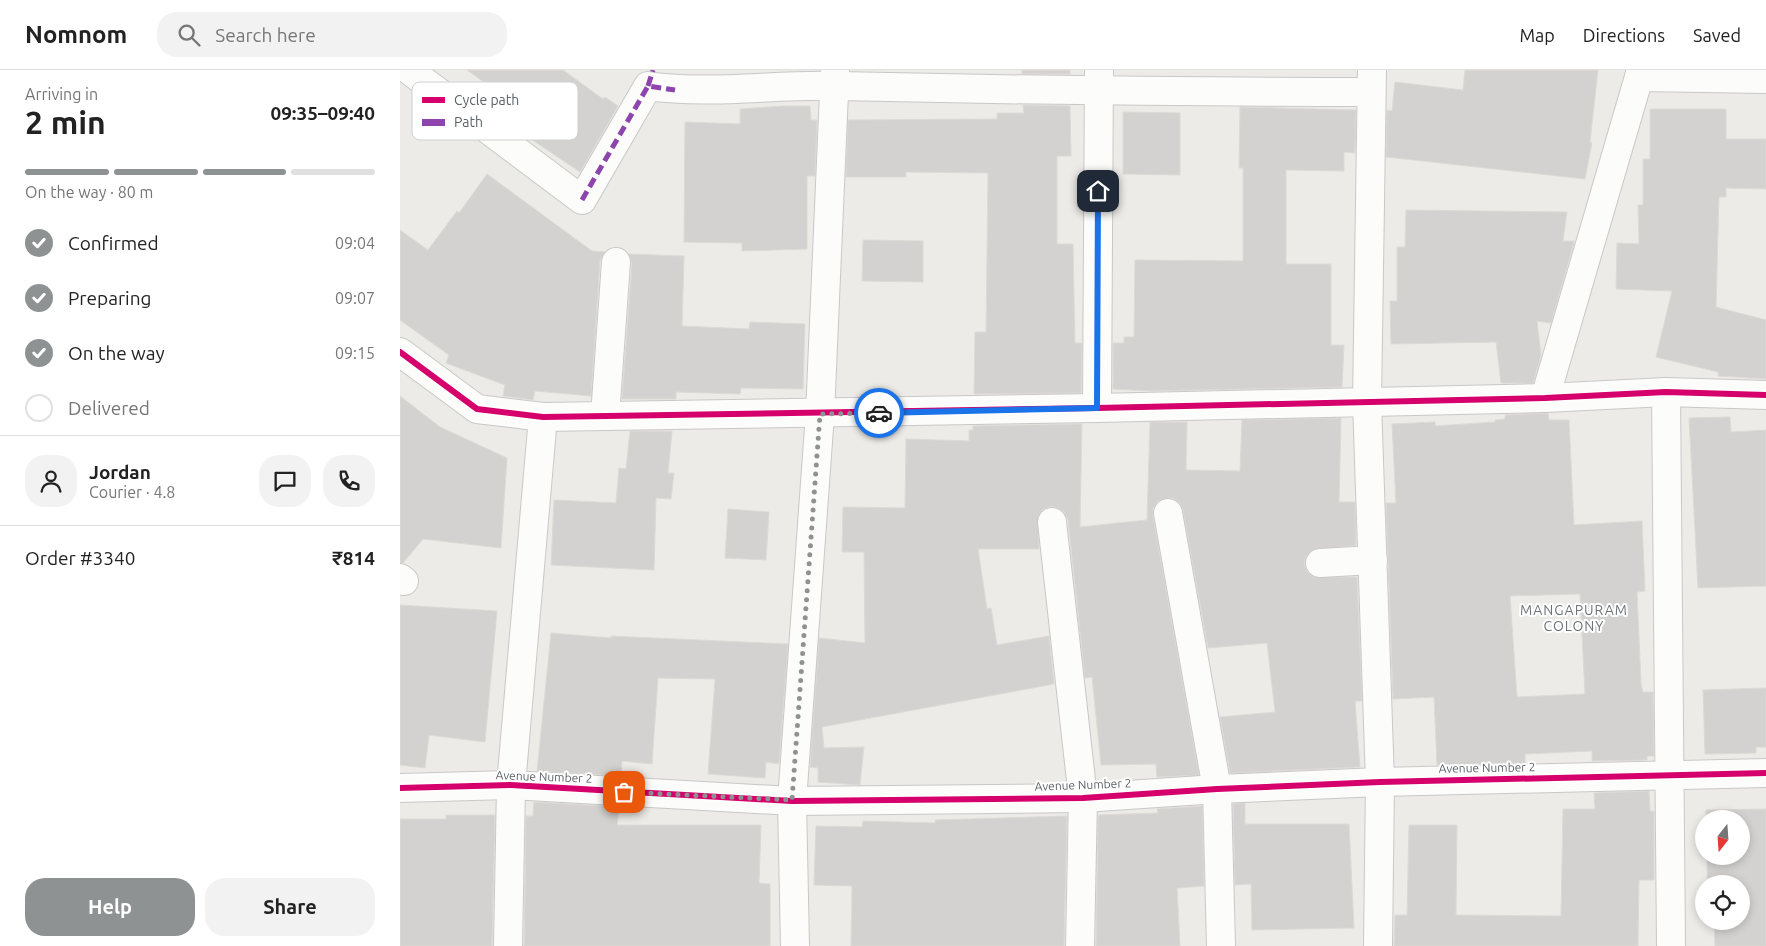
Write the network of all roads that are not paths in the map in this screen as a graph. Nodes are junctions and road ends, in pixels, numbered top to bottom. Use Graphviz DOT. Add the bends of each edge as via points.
graph roads {
  1 [pos="409,70"];
  2 [pos="1640,74"];
  3 [pos="650,78"];
  4 [pos="834,78"];
  5 [pos="1766,79"];
  6 [pos="1099,81"];
  7 [pos="1371,81"];
  8 [pos="425,82"];
  9 [pos="502,140"];
  10 [pos="616,262"];
  11 [pos="400,352"];
  12 [pos="1666,392"];
  13 [pos="1766,395"];
  14 [pos="1545,398"];
  15 [pos="1367,402"];
  16 [pos="1097,408"];
  17 [pos="820,414"];
  18 [pos="605,416"];
  19 [pos="542,417"];
  20 [pos="1168,513"];
  21 [pos="1052,522"];
  22 [pos="1372,560"];
  23 [pos="1320,563"];
  24 [pos="1766,772"];
  25 [pos="1671,776"];
  26 [pos="1380,782"];
  27 [pos="512,785"];
  28 [pos="400,788"];
  29 [pos="1218,788"];
  30 [pos="1083,798"];
  31 [pos="792,800"];
  32 [pos="508,946"];
  33 [pos="795,946"];
  34 [pos="1080,946"];
  35 [pos="1221,946"];
  36 [pos="1378,946"];
  37 [pos="1671,946"];
  1 -- 8 [label="street"];
  2 -- 5 [label="street"];
  2 -- 14 [label="street"];
  3 -- 4 [label="street" via="675,90"];
  3 -- 9 [label="street" via="582,200"];
  4 -- 6 [label="street"];
  4 -- 17 [label="street"];
  6 -- 7 [label="street"];
  6 -- 16 [label="street"];
  7 -- 15 [label="street"];
  10 -- 18 [label="street"];
  11 -- 19 [label="street" via="476,409"];
  12 -- 13 [label="street"];
  12 -- 14 [label="street"];
  12 -- 25 [label="street"];
  14 -- 15 [label="street"];
  15 -- 16 [label="street"];
  15 -- 22 [label="street"];
  16 -- 17 [label="street"];
  17 -- 18 [label="street"];
  17 -- 31 [label="street"];
  18 -- 19 [label="street"];
  19 -- 27 [label="street"];
  20 -- 29 [label="street"];
  21 -- 30 [label="street"];
  22 -- 23 [label="street"];
  22 -- 26 [label="street"];
  24 -- 25 [label="street, Avenue Number 2"];
  25 -- 26 [label="street, Avenue Number 2"];
  25 -- 37 [label="street"];
  26 -- 29 [label="street, Avenue Number 2"];
  26 -- 36 [label="street"];
  27 -- 28 [label="street, Avenue Number 2"];
  27 -- 31 [label="street, Avenue Number 2"];
  27 -- 32 [label="street"];
  29 -- 30 [label="street, Avenue Number 2"];
  29 -- 35 [label="street"];
  30 -- 31 [label="street, Avenue Number 2"];
  30 -- 34 [label="street"];
  31 -- 33 [label="street"];
}
